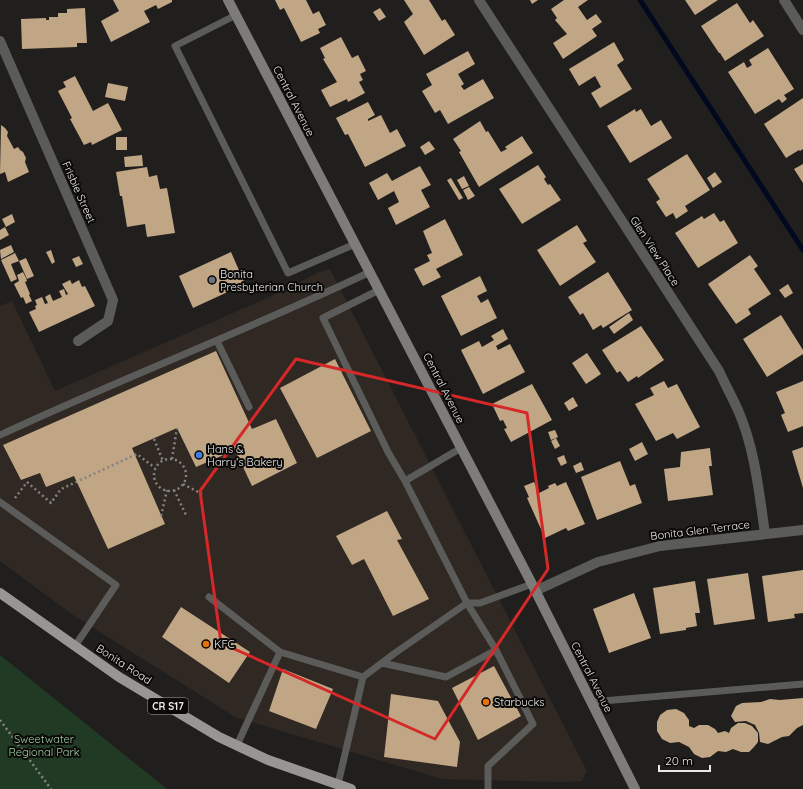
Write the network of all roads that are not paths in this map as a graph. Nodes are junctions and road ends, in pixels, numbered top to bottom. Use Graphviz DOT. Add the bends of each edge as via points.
graph roads {
  1 [pos="228,0"];
  2 [pos="480,0"];
  3 [pos="784,0"];
  4 [pos="236,15"];
  5 [pos="803,30"];
  6 [pos="0,41"];
  7 [pos="355,244"];
  8 [pos="370,272"];
  9 [pos="379,290"];
  10 [pos="78,341"];
  11 [pos="217,341"];
  12 [pos="249,407"];
  13 [pos="0,435"];
  14 [pos="461,448"];
  15 [pos="405,481"];
  16 [pos="0,502"];
  17 [pos="803,530"];
  18 [pos="765,534"];
  19 [pos="533,587"];
  20 [pos="0,593"];
  21 [pos="209,597"];
  22 [pos="467,603"];
  23 [pos="75,646"];
  24 [pos="496,650"];
  25 [pos="280,652"];
  26 [pos="382,663"];
  27 [pos="363,677"];
  28 [pos="803,684"];
  29 [pos="591,702"];
  30 [pos="237,745"];
  31 [pos="338,784"];
  32 [pos="351,789"];
  33 [pos="488,789"];
  34 [pos="635,789"];
  1 -- 4 [label="main road, Central Avenue"];
  2 -- 18 [label="street, Glen View Place" via="718,371 738,410 750,444 757,471"];
  3 -- 5 [label="street"];
  4 -- 7 [label="main road, Central Avenue"];
  4 -- 7 [label="lane" via="176,46 288,273"];
  6 -- 10 [label="street, Frisbie Street" via="113,300 108,321"];
  7 -- 8 [label="main road, Central Avenue"];
  8 -- 9 [label="main road, Central Avenue"];
  8 -- 11 [label="lane"];
  9 -- 14 [label="main road, Central Avenue"];
  9 -- 15 [label="lane" via="323,318 388,452"];
  11 -- 12 [label="lane"];
  11 -- 13 [label="lane"];
  14 -- 15 [label="lane"];
  14 -- 19 [label="main road, Central Avenue"];
  15 -- 22 [label="lane"];
  16 -- 23 [label="lane" via="116,585"];
  17 -- 18 [label="street, Bonita Glen Terrace"];
  18 -- 19 [label="street, Bonita Glen Terrace" via="645,549 598,562"];
  19 -- 22 [label="lane" via="480,603"];
  19 -- 29 [label="main road, Central Avenue"];
  20 -- 23 [label="main road, Bonita Road / CR S17"];
  21 -- 25 [label="lane"];
  22 -- 24 [label="lane"];
  22 -- 26 [label="lane"];
  23 -- 30 [label="main road, Bonita Road / CR S17" via="119,677 219,737"];
  24 -- 26 [label="lane" via="446,677"];
  24 -- 33 [label="lane" via="533,724 488,766"];
  25 -- 27 [label="lane"];
  25 -- 30 [label="lane"];
  26 -- 27 [label="lane"];
  27 -- 31 [label="lane"];
  28 -- 29 [label="lane"];
  29 -- 34 [label="main road, Central Avenue"];
  30 -- 31 [label="main road, Bonita Road / CR S17" via="268,760"];
  31 -- 32 [label="main road, Bonita Road / CR S17"];
}
